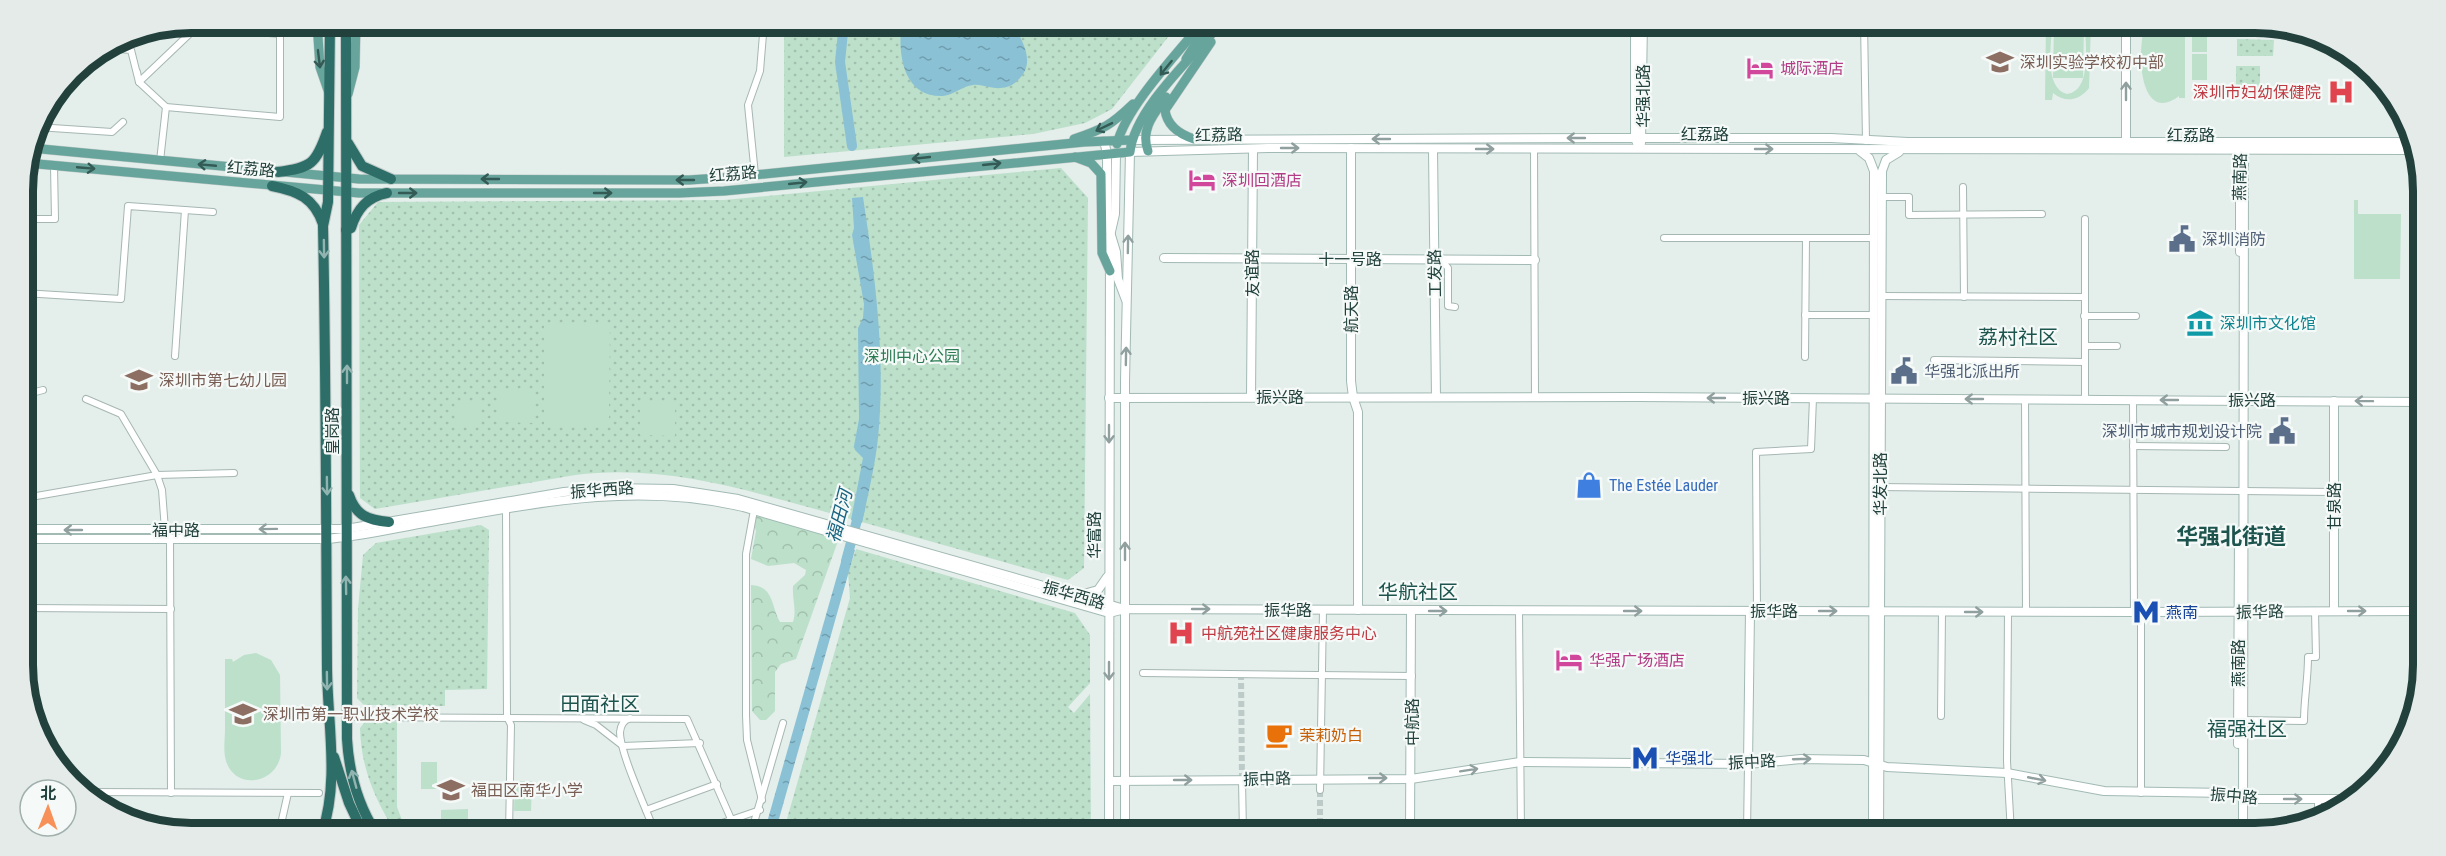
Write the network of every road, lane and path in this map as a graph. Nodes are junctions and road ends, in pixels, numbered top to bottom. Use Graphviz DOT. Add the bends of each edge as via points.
graph roads {
  1 [pos="190,33"];
  2 [pos="269,33"];
  3 [pos="317,33"];
  4 [pos="330,33"];
  5 [pos="346,33"];
  6 [pos="356,33"];
  7 [pos="763,33"];
  8 [pos="1194,33"];
  9 [pos="1202,33"];
  10 [pos="1212,33"];
  11 [pos="1216,33"];
  12 [pos="1635,33"];
  13 [pos="1643,33"];
  14 [pos="1864,33"];
  15 [pos="2126,33"];
  16 [pos="280,34"];
  17 [pos="122,49"];
  18 [pos="1183,65"];
  19 [pos="137,72"];
  20 [pos="139,82"];
  21 [pos="329,93"];
  22 [pos="1145,95"];
  23 [pos="346,105"];
  24 [pos="166,107"];
  25 [pos="123,122"];
  26 [pos="330,123"];
  27 [pos="46,128"];
  28 [pos="346,138"];
  29 [pos="1639,138"];
  30 [pos="1194,139"];
  31 [pos="1132,140"];
  32 [pos="1145,140"];
  33 [pos="1104,141"];
  34 [pos="1118,141"];
  35 [pos="1866,141"];
  36 [pos="2406,142"];
  37 [pos="1056,145"];
  38 [pos="2126,146"];
  39 [pos="2242,147"];
  40 [pos="1351,148"];
  41 [pos="38,149"];
  42 [pos="1253,149"];
  43 [pos="1433,149"];
  44 [pos="1534,149"];
  45 [pos="1639,149"];
  46 [pos="1856,150"];
  47 [pos="2407,150"];
  48 [pos="1148,151"];
  49 [pos="1908,151"];
  50 [pos="1130,152"];
  51 [pos="1112,153"];
  52 [pos="1070,156"];
  53 [pos="160,161"];
  54 [pos="35,164"];
  55 [pos="54,166"];
  56 [pos="278,172"];
  57 [pos="754,175"];
  58 [pos="329,177"];
  59 [pos="346,178"];
  60 [pos="391,179"];
  61 [pos="272,186"];
  62 [pos="1963,187"];
  63 [pos="328,191"];
  64 [pos="345,192"];
  65 [pos="387,193"];
  66 [pos="1882,197"];
  67 [pos="185,210"];
  68 [pos="213,212"];
  69 [pos="1963,214"];
  70 [pos="2042,214"];
  71 [pos="33,219"];
  72 [pos="2085,219"];
  73 [pos="324,226"];
  74 [pos="346,236"];
  75 [pos="1110,236"];
  76 [pos="1664,238"];
  77 [pos="1806,238"];
  78 [pos="1873,238"];
  79 [pos="1164,258"];
  80 [pos="1252,258"];
  81 [pos="1350,259"];
  82 [pos="1438,259"];
  83 [pos="1535,260"];
  84 [pos="1110,271"];
  85 [pos="33,293"];
  86 [pos="1881,296"];
  87 [pos="1964,297"];
  88 [pos="2084,297"];
  89 [pos="1127,303"];
  90 [pos="1455,307"];
  91 [pos="1805,315"];
  92 [pos="1873,315"];
  93 [pos="2084,316"];
  94 [pos="2136,316"];
  95 [pos="2085,346"];
  96 [pos="2117,346"];
  97 [pos="175,356"];
  98 [pos="1805,357"];
  99 [pos="1934,360"];
  100 [pos="2085,362"];
  101 [pos="43,390"];
  102 [pos="33,392"];
  103 [pos="1251,397"];
  104 [pos="1353,397"];
  105 [pos="1436,397"];
  106 [pos="1535,397"];
  107 [pos="1125,398"];
  108 [pos="1813,398"];
  109 [pos="86,399"];
  110 [pos="1109,399"];
  111 [pos="1877,399"];
  112 [pos="2025,399"];
  113 [pos="2085,400"];
  114 [pos="2133,400"];
  115 [pos="2243,400"];
  116 [pos="2334,401"];
  117 [pos="2413,402"];
  118 [pos="2133,446"];
  119 [pos="2226,447"];
  120 [pos="234,473"];
  121 [pos="157,475"];
  122 [pos="1877,487"];
  123 [pos="2025,488"];
  124 [pos="347,490"];
  125 [pos="2134,490"];
  126 [pos="2242,491"];
  127 [pos="2334,492"];
  128 [pos="33,497"];
  129 [pos="506,509"];
  130 [pos="754,510"];
  131 [pos="389,522"];
  132 [pos="33,529"];
  133 [pos="165,530"];
  134 [pos="834,530"];
  135 [pos="346,533"];
  136 [pos="327,534"];
  137 [pos="33,539"];
  138 [pos="170,539"];
  139 [pos="870,539"];
  140 [pos="1109,573"];
  141 [pos="1077,596"];
  142 [pos="33,608"];
  143 [pos="171,609"];
  144 [pos="1109,609"];
  145 [pos="1125,609"];
  146 [pos="1323,610"];
  147 [pos="1358,610"];
  148 [pos="1411,611"];
  149 [pos="1519,611"];
  150 [pos="1753,611"];
  151 [pos="1877,611"];
  152 [pos="2026,611"];
  153 [pos="2315,611"];
  154 [pos="2334,611"];
  155 [pos="2413,611"];
  156 [pos="1942,612"];
  157 [pos="2008,612"];
  158 [pos="2138,612"];
  159 [pos="2241,612"];
  160 [pos="1143,674"];
  161 [pos="1322,675"];
  162 [pos="1412,676"];
  163 [pos="1941,716"];
  164 [pos="347,717"];
  165 [pos="507,717"];
  166 [pos="630,717"];
  167 [pos="611,718"];
  168 [pos="577,719"];
  169 [pos="2241,720"];
  170 [pos="783,723"];
  171 [pos="621,727"];
  172 [pos="606,733"];
  173 [pos="700,743"];
  174 [pos="622,746"];
  175 [pos="332,748"];
  176 [pos="1521,762"];
  177 [pos="1748,764"];
  178 [pos="1876,764"];
  179 [pos="2007,773"];
  180 [pos="1321,778"];
  181 [pos="1411,779"];
  182 [pos="1109,780"];
  183 [pos="1125,780"];
  184 [pos="1242,780"];
  185 [pos="717,784"];
  186 [pos="1320,790"];
  187 [pos="98,792"];
  188 [pos="171,793"];
  189 [pos="288,793"];
  190 [pos="319,793"];
  191 [pos="2141,793"];
  192 [pos="2241,795"];
  193 [pos="2318,799"];
  194 [pos="2338,799"];
  195 [pos="762,800"];
  196 [pos="646,810"];
  197 [pos="760,810"];
  198 [pos="2318,810"];
  199 [pos="731,819"];
  200 [pos="281,823"];
  201 [pos="324,823"];
  202 [pos="358,823"];
  203 [pos="371,823"];
  204 [pos="509,823"];
  205 [pos="651,823"];
  206 [pos="720,823"];
  207 [pos="755,823"];
  208 [pos="1109,823"];
  209 [pos="1125,823"];
  210 [pos="1243,823"];
  211 [pos="1410,823"];
  212 [pos="1521,823"];
  213 [pos="1747,823"];
  214 [pos="1875,823"];
  215 [pos="2010,823"];
  216 [pos="2239,823"];
  217 [pos="2242,823"];
  1 -- 20 [label="street"];
  2 -- 16 [label="street"];
  3 -- 21 [label="main road, one-way" via="320,67"];
  4 -- 21 [label="highway, 皇岗路"];
  5 -- 23 [label="highway, 皇岗路"];
  6 -- 23 [label="main road" via="355,67"];
  7 -- 57 [label="street" via="760,71 748,105"];
  8 -- 22 [label="main road, 华富路, one-way"];
  9 -- 18 [label="main road, 华富路"];
  10 -- 18 [label="main road, 华富路"];
  11 -- 30 [label="main road" via="1165,110 1171,126"];
  12 -- 29 [label="main road, 华强北路"];
  13 -- 29 [label="main road, 华强北路"];
  14 -- 35 [label="street"];
  38 -- 15 [label="main road, one-way"];
  16 -- 24 [label="street" via="280,117"];
  17 -- 20 [label="street" via="131,50"];
  18 -- 31 [label="main road, 华富路" via="1144,116"];
  18 -- 32 [label="main road, 华富路" via="1176,84 1149,122"];
  19 -- 20 [label="street"];
  20 -- 24 [label="street"];
  21 -- 26 [label="highway, 皇岗路"];
  22 -- 34 [label="main road, 华富路"];
  22 -- 37 [label="main road, one-way" via="1107,127"];
  23 -- 28 [label="highway, 皇岗路"];
  24 -- 53 [label="street"];
  25 -- 27 [label="street" via="112,132"];
  26 -- 56 [label="highway" via="313,163"];
  26 -- 58 [label="highway, 皇岗路"];
  28 -- 59 [label="highway, 皇岗路"];
  28 -- 60 [label="highway" via="362,166"];
  29 -- 30 [label="main road, 红荔路, one-way"];
  29 -- 35 [label="main road, 红荔路"];
  29 -- 45 [label="main road, 华强北路"];
  30 -- 32 [label="main road, 红荔路"];
  31 -- 32 [label="main road, 红荔路"];
  31 -- 34 [label="main road, 红荔路"];
  31 -- 50 [label="main road, 华富路"];
  32 -- 48 [label="main road"];
  33 -- 34 [label="main road, 红荔路"];
  33 -- 37 [label="main road, 红荔路"];
  33 -- 51 [label="main road, 华富路"];
  34 -- 51 [label="main road, 华富路"];
  35 -- 38 [label="main road, 红荔路"];
  36 -- 39 [label="main road, 红荔路"];
  37 -- 57 [label="main road, 红荔路, one-way"];
  38 -- 39 [label="main road, 红荔路"];
  38 -- 49 [label="main road, 红荔路"];
  39 -- 47 [label="main road, 红荔路"];
  39 -- 115 [label="main road, 燕南路"];
  42 -- 40 [label="main road, 红荔路, one-way"];
  40 -- 43 [label="main road, 红荔路"];
  40 -- 81 [label="main road, 航天路"];
  41 -- 53 [label="main road, 红荔路"];
  42 -- 48 [label="main road, 红荔路"];
  42 -- 80 [label="main road, 友谊路"];
  43 -- 44 [label="main road, 红荔路, one-way"];
  43 -- 82 [label="main road, 工发路"];
  44 -- 45 [label="main road, 红荔路"];
  44 -- 83 [label="street"];
  45 -- 46 [label="main road, 红荔路, one-way"];
  46 -- 49 [label="main road, 红荔路"];
  46 -- 78 [label="main road, 华发北路" via="1868,156 1873,166"];
  48 -- 50 [label="main road, 红荔路"];
  49 -- 66 [label="main road, 华发北路" via="1894,154 1884,163"];
  50 -- 51 [label="main road, 红荔路"];
  89 -- 50 [label="main road, 华富路, one-way"];
  51 -- 52 [label="main road, 红荔路"];
  51 -- 75 [label="main road, 华富路" via="1107,222"];
  65 -- 52 [label="main road, 红荔路, one-way" via="700,192"];
  52 -- 84 [label="main road" via="1091,162 1101,174 1102,253"];
  56 -- 53 [label="main road, 红荔路, one-way"];
  54 -- 55 [label="main road, 红荔路"];
  55 -- 61 [label="main road, 红荔路, one-way"];
  55 -- 71 [label="street" via="54,219"];
  56 -- 58 [label="main road, 红荔路"];
  57 -- 60 [label="main road, 红荔路, one-way" via="689,180"];
  58 -- 59 [label="main road, 红荔路"];
  58 -- 63 [label="highway, 皇岗路"];
  59 -- 60 [label="main road, 红荔路"];
  59 -- 64 [label="highway, 皇岗路"];
  61 -- 63 [label="main road, 红荔路"];
  61 -- 73 [label="highway" via="307,199 318,210"];
  62 -- 69 [label="street"];
  63 -- 64 [label="main road, 红荔路"];
  63 -- 73 [label="highway, 皇岗路"];
  64 -- 65 [label="main road, 红荔路"];
  64 -- 74 [label="highway, 皇岗路"];
  65 -- 74 [label="highway" via="362,206 351,228 346,229"];
  66 -- 69 [label="street" via="1909,197 1909,215"];
  66 -- 86 [label="main road, 华发北路"];
  67 -- 68 [label="street"];
  67 -- 85 [label="street" via="128,206 121,298"];
  67 -- 97 [label="street"];
  69 -- 70 [label="street"];
  69 -- 87 [label="street"];
  72 -- 88 [label="street"];
  73 -- 136 [label="highway, 皇岗路, one-way"];
  124 -- 74 [label="highway, 皇岗路, one-way"];
  75 -- 84 [label="main road, 华富路"];
  75 -- 89 [label="main road, 华富路"];
  76 -- 77 [label="street"];
  77 -- 78 [label="street"];
  77 -- 91 [label="street"];
  78 -- 92 [label="main road, 华发北路"];
  79 -- 80 [label="main road, 十一号路"];
  80 -- 81 [label="main road, 十一号路"];
  80 -- 103 [label="main road, 友谊路"];
  81 -- 82 [label="main road, 十一号路"];
  81 -- 104 [label="main road, 航天路"];
  82 -- 83 [label="main road, 十一号路"];
  82 -- 90 [label="street" via="1448,268 1448,306"];
  82 -- 105 [label="main road, 工发路"];
  83 -- 106 [label="street"];
  84 -- 110 [label="main road, 华富路"];
  86 -- 87 [label="street"];
  86 -- 111 [label="main road, 华发北路"];
  87 -- 88 [label="street"];
  88 -- 93 [label="street"];
  107 -- 89 [label="main road, 华富路, one-way"];
  91 -- 92 [label="street"];
  91 -- 98 [label="street"];
  92 -- 111 [label="main road, 华发北路"];
  93 -- 94 [label="street"];
  93 -- 95 [label="street"];
  95 -- 96 [label="street"];
  95 -- 100 [label="street"];
  99 -- 100 [label="street"];
  100 -- 113 [label="street"];
  101 -- 102 [label="street"];
  103 -- 104 [label="main road, 振兴路"];
  103 -- 107 [label="main road, 振兴路"];
  104 -- 105 [label="main road, 振兴路"];
  104 -- 147 [label="main road" via="1358,412"];
  105 -- 106 [label="main road, 振兴路"];
  108 -- 106 [label="main road, 振兴路, one-way"];
  107 -- 110 [label="main road, 振兴路"];
  145 -- 107 [label="main road, 华富路, one-way"];
  108 -- 111 [label="main road, 振兴路"];
  108 -- 150 [label="street" via="1811,449 1756,452"];
  109 -- 121 [label="street" via="121,414"];
  110 -- 140 [label="main road, 华富路, one-way"];
  112 -- 111 [label="main road, 振兴路, one-way"];
  111 -- 122 [label="main road, 华发北路"];
  112 -- 113 [label="main road, 振兴路"];
  112 -- 123 [label="street"];
  113 -- 114 [label="main road, 振兴路"];
  115 -- 114 [label="main road, 振兴路, one-way"];
  114 -- 118 [label="street"];
  115 -- 116 [label="main road, 振兴路"];
  115 -- 126 [label="main road, 燕南路"];
  117 -- 116 [label="main road, 振兴路, one-way"];
  116 -- 127 [label="main road, 甘泉路"];
  118 -- 119 [label="street"];
  118 -- 125 [label="street"];
  120 -- 121 [label="street"];
  121 -- 128 [label="street"];
  121 -- 133 [label="street"];
  122 -- 123 [label="street"];
  122 -- 151 [label="main road, 华发北路"];
  123 -- 125 [label="street"];
  123 -- 152 [label="street"];
  124 -- 131 [label="highway" via="354,508 362,515"];
  124 -- 135 [label="highway, 皇岗路"];
  125 -- 126 [label="street"];
  125 -- 158 [label="street"];
  126 -- 127 [label="street"];
  126 -- 159 [label="main road, 燕南路"];
  127 -- 154 [label="main road, 甘泉路"];
  129 -- 130 [label="main road, 振华西路" via="579,497 634,494 702,499"];
  129 -- 135 [label="main road, 振华西路"];
  129 -- 165 [label="street"];
  130 -- 134 [label="main road, 振华西路"];
  130 -- 195 [label="street" via="746,554 746,715 747,740"];
  131 -- 134 [label="main road, 振华西路" via="572,491 633,487 727,496"];
  131 -- 135 [label="main road, 振华西路"];
  133 -- 132 [label="main road, 福中路, one-way"];
  136 -- 133 [label="main road, 福中路, one-way"];
  134 -- 139 [label="main road, 振华西路"];
  135 -- 136 [label="main road, 振华西路"];
  164 -- 135 [label="highway, 皇岗路, one-way"];
  136 -- 138 [label="main road, 福中路"];
  136 -- 175 [label="highway, 皇岗路, one-way" via="327,686"];
  137 -- 138 [label="main road, 福中路"];
  138 -- 143 [label="street"];
  139 -- 141 [label="main road, 振华西路"];
  139 -- 144 [label="main road, 振华西路"];
  140 -- 141 [label="main road" via="1098,590"];
  140 -- 144 [label="main road, 华富路"];
  141 -- 144 [label="main road, 振华西路"];
  142 -- 143 [label="street"];
  143 -- 188 [label="street"];
  144 -- 145 [label="main road, 振华西路"];
  144 -- 182 [label="main road, 华富路, one-way"];
  145 -- 146 [label="main road, 振华路, one-way"];
  145 -- 183 [label="main road, 华富路"];
  146 -- 147 [label="main road, 振华路"];
  146 -- 161 [label="street"];
  147 -- 148 [label="main road, 振华路"];
  148 -- 149 [label="main road, 振华路, one-way"];
  148 -- 162 [label="main road, 中航路"];
  149 -- 150 [label="main road, 振华路, one-way"];
  149 -- 176 [label="street"];
  150 -- 151 [label="main road, 振华路, one-way"];
  150 -- 177 [label="main road"];
  151 -- 156 [label="main road, 振华路"];
  151 -- 178 [label="main road, 华发北路"];
  152 -- 157 [label="main road, 振华路"];
  152 -- 158 [label="main road, 振华路"];
  153 -- 154 [label="main road, 振华路"];
  153 -- 159 [label="main road, 振华路"];
  153 -- 169 [label="street" via="2316,657 2308,657 2304,721"];
  154 -- 155 [label="main road, 振华路, one-way"];
  156 -- 157 [label="main road, 振华路, one-way"];
  156 -- 163 [label="street"];
  157 -- 179 [label="street"];
  158 -- 159 [label="main road, 振华路"];
  158 -- 191 [label="street"];
  159 -- 169 [label="main road, 燕南路"];
  160 -- 161 [label="street"];
  161 -- 162 [label="street"];
  161 -- 180 [label="street"];
  162 -- 181 [label="main road, 中航路"];
  164 -- 165 [label="street"];
  203 -- 164 [label="highway, 皇岗路, one-way" via="352,775"];
  165 -- 168 [label="street"];
  165 -- 204 [label="street" via="511,725"];
  166 -- 167 [label="street"];
  166 -- 171 [label="street"];
  166 -- 173 [label="street" via="687,718"];
  167 -- 168 [label="street"];
  167 -- 171 [label="street" via="618,720"];
  167 -- 172 [label="street" via="604,722"];
  168 -- 172 [label="street"];
  169 -- 192 [label="main road, 燕南路"];
  170 -- 195 [label="street"];
  171 -- 172 [label="street" via="614,735"];
  171 -- 174 [label="street"];
  172 -- 174 [label="street"];
  173 -- 174 [label="street"];
  173 -- 185 [label="street"];
  174 -- 196 [label="street"];
  175 -- 201 [label="highway, 皇岗路"];
  175 -- 202 [label="highway" via="344,792"];
  176 -- 177 [label="main road, 振中路"];
  181 -- 176 [label="main road, 振中路, one-way"];
  176 -- 212 [label="street"];
  177 -- 178 [label="main road, 振中路, one-way" via="1801,759 1864,760"];
  177 -- 213 [label="street"];
  178 -- 179 [label="main road, 振中路"];
  178 -- 214 [label="main road, 华发北路"];
  179 -- 191 [label="main road, 振中路, one-way"];
  179 -- 215 [label="street"];
  180 -- 181 [label="main road, 振中路, one-way"];
  180 -- 184 [label="main road, 振中路"];
  180 -- 186 [label="street"];
  181 -- 211 [label="main road, 中航路"];
  182 -- 183 [label="main road, 振中路"];
  182 -- 208 [label="main road, 华富路"];
  183 -- 184 [label="main road, 振中路, one-way"];
  183 -- 209 [label="main road, 华富路"];
  184 -- 210 [label="street"];
  185 -- 196 [label="street"];
  185 -- 199 [label="street"];
  187 -- 188 [label="street"];
  188 -- 189 [label="street"];
  189 -- 190 [label="street"];
  189 -- 200 [label="street"];
  191 -- 192 [label="main road, 振中路"];
  192 -- 193 [label="main road, 振中路, one-way" via="2253,799"];
  192 -- 216 [label="main road, 燕南路"];
  192 -- 217 [label="main road, 燕南路"];
  193 -- 194 [label="main road, 振中路"];
  193 -- 198 [label="street"];
  195 -- 197 [label="street"];
  196 -- 205 [label="street"];
  197 -- 199 [label="street"];
  197 -- 207 [label="street"];
  199 -- 206 [label="street"];
}
